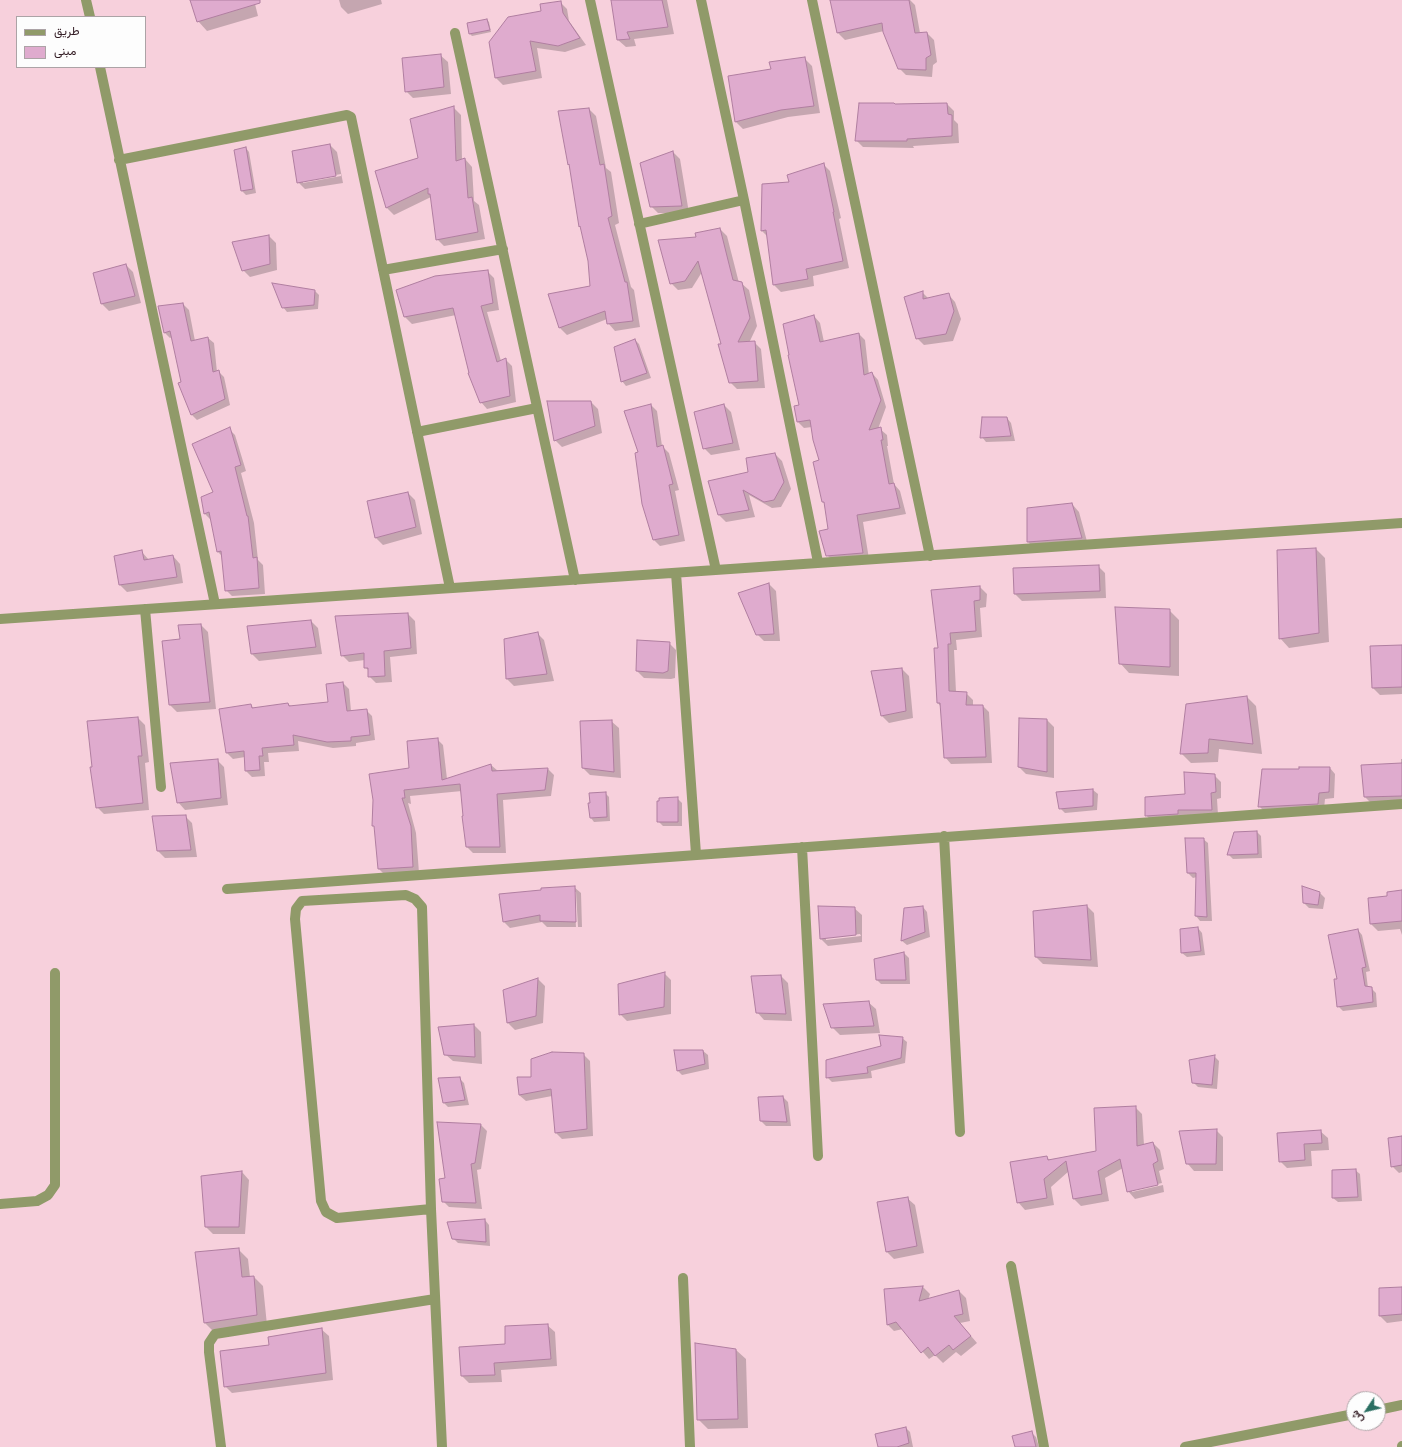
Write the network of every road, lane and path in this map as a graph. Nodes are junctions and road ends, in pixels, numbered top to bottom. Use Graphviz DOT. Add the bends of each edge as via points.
graph roads {
  1 [pos="86,0"];
  2 [pos="590,0"];
  3 [pos="701,0"];
  4 [pos="812,0"];
  5 [pos="90,16"];
  6 [pos="455,34"];
  7 [pos="100,68"];
  8 [pos="119,160"];
  9 [pos="744,200"];
  10 [pos="639,224"];
  11 [pos="503,249"];
  12 [pos="383,270"];
  13 [pos="538,408"];
  14 [pos="417,432"];
  15 [pos="1402,523"];
  16 [pos="930,556"];
  17 [pos="818,562"];
  18 [pos="716,570"];
  19 [pos="676,573"];
  20 [pos="575,580"];
  21 [pos="450,588"];
  22 [pos="215,604"];
  23 [pos="145,609"];
  24 [pos="0,619"];
  25 [pos="161,787"];
  26 [pos="1402,804"];
  27 [pos="944,836"];
  28 [pos="802,847"];
  29 [pos="696,854"];
  30 [pos="227,889"];
  31 [pos="55,973"];
  32 [pos="960,1132"];
  33 [pos="818,1156"];
  34 [pos="0,1204"];
  35 [pos="431,1209"];
  36 [pos="1011,1266"];
  37 [pos="683,1278"];
  38 [pos="435,1299"];
  39 [pos="1402,1405"];
  40 [pos="1386,1408"];
  41 [pos="1346,1416"];
  42 [pos="1210,1445"];
  43 [pos="221,1447"];
  44 [pos="442,1447"];
  45 [pos="690,1447"];
  46 [pos="1044,1447"];
  47 [pos="1185,1447"];
  1 -- 5 [label="street"];
  2 -- 10 [label="street"];
  3 -- 9 [label="street"];
  4 -- 16 [label="street"];
  6 -- 11 [label="street"];
  7 -- 8 [label="street"];
  8 -- 12 [label="street" via="347,115 352,120"];
  8 -- 22 [label="street"];
  9 -- 10 [label="street"];
  9 -- 17 [label="street"];
  10 -- 18 [label="street"];
  11 -- 12 [label="street"];
  11 -- 13 [label="street"];
  12 -- 14 [label="street"];
  13 -- 14 [label="street"];
  13 -- 20 [label="street"];
  14 -- 21 [label="street"];
  15 -- 16 [label="street"];
  16 -- 17 [label="street"];
  17 -- 18 [label="street"];
  18 -- 19 [label="street"];
  19 -- 20 [label="street"];
  19 -- 29 [label="street"];
  20 -- 21 [label="street"];
  21 -- 22 [label="street"];
  22 -- 23 [label="street"];
  23 -- 24 [label="street"];
  23 -- 25 [label="street"];
  26 -- 27 [label="street"];
  27 -- 28 [label="street"];
  27 -- 32 [label="street"];
  28 -- 29 [label="street"];
  28 -- 33 [label="street"];
  29 -- 30 [label="street"];
  31 -- 34 [label="street" via="55,1185 48,1196 37,1201"];
  35 -- 35 [label="street" via="422,907 415,899 406,895 302,901 296,908 295,918 321,1201 326,1212 337,1218"];
  35 -- 38 [label="street"];
  36 -- 46 [label="street"];
  37 -- 45 [label="street"];
  38 -- 43 [label="street" via="215,1334 209,1343 209,1352"];
  38 -- 44 [label="street"];
  39 -- 40 [label="street"];
  41 -- 42 [label="street"];
  42 -- 47 [label="street"];
}
